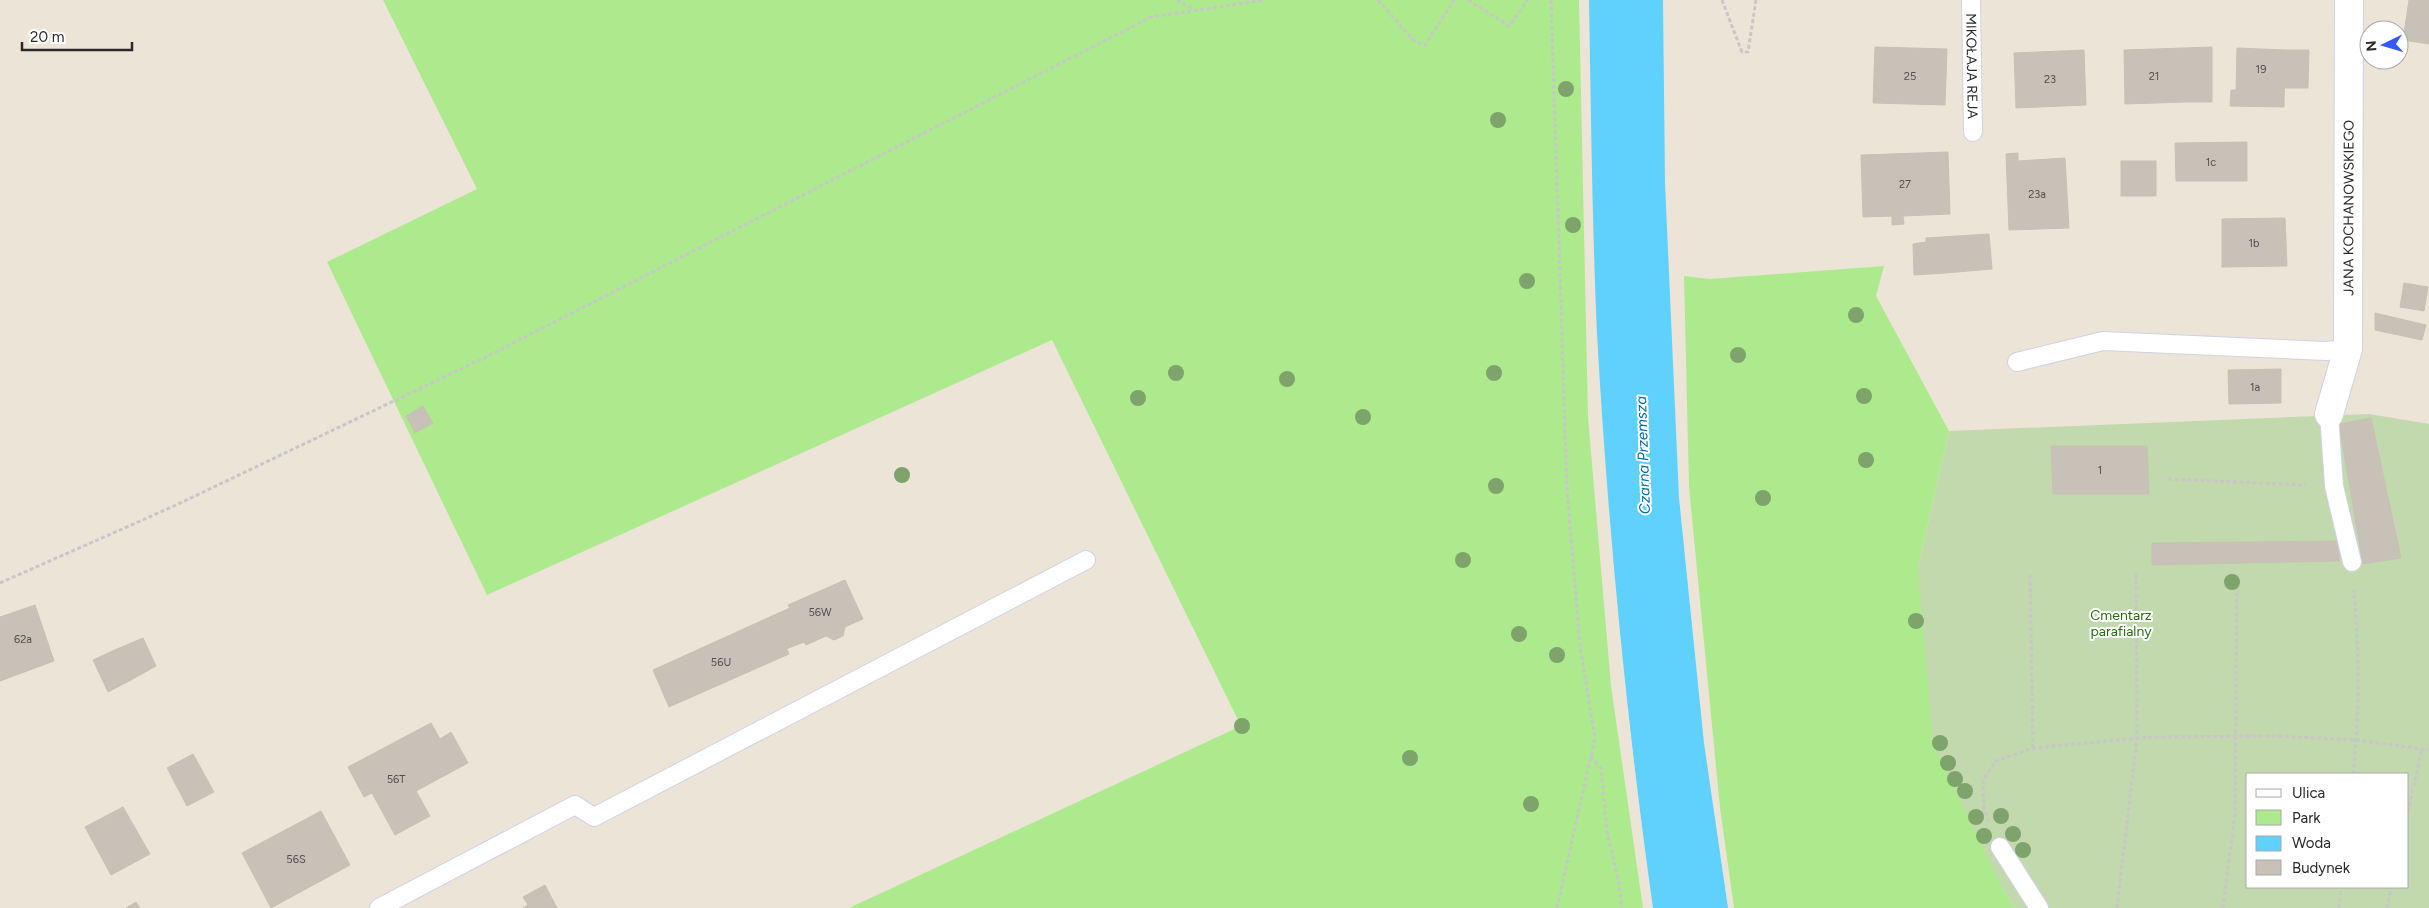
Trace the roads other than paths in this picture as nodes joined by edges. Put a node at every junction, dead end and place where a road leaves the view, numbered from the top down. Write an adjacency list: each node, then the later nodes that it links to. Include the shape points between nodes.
1 (1972, 0): 3 (lane, MIKOŁAJA REJA)
2 (2349, 0): 4 (street, JANA KOCHANOWSKIEGO)
3 (1973, 132)
4 (2348, 350): 5 (lane, via 2103,341); 6 (street, JANA KOCHANOWSKIEGO)
5 (2016, 362)
6 (2329, 414): 8 (lane, via 2334,486)
7 (1086, 560): 10 (lane, via 594,817 575,805)
8 (2352, 562)
9 (2000, 847): 11 (lane)
10 (379, 908)
11 (2039, 908)

